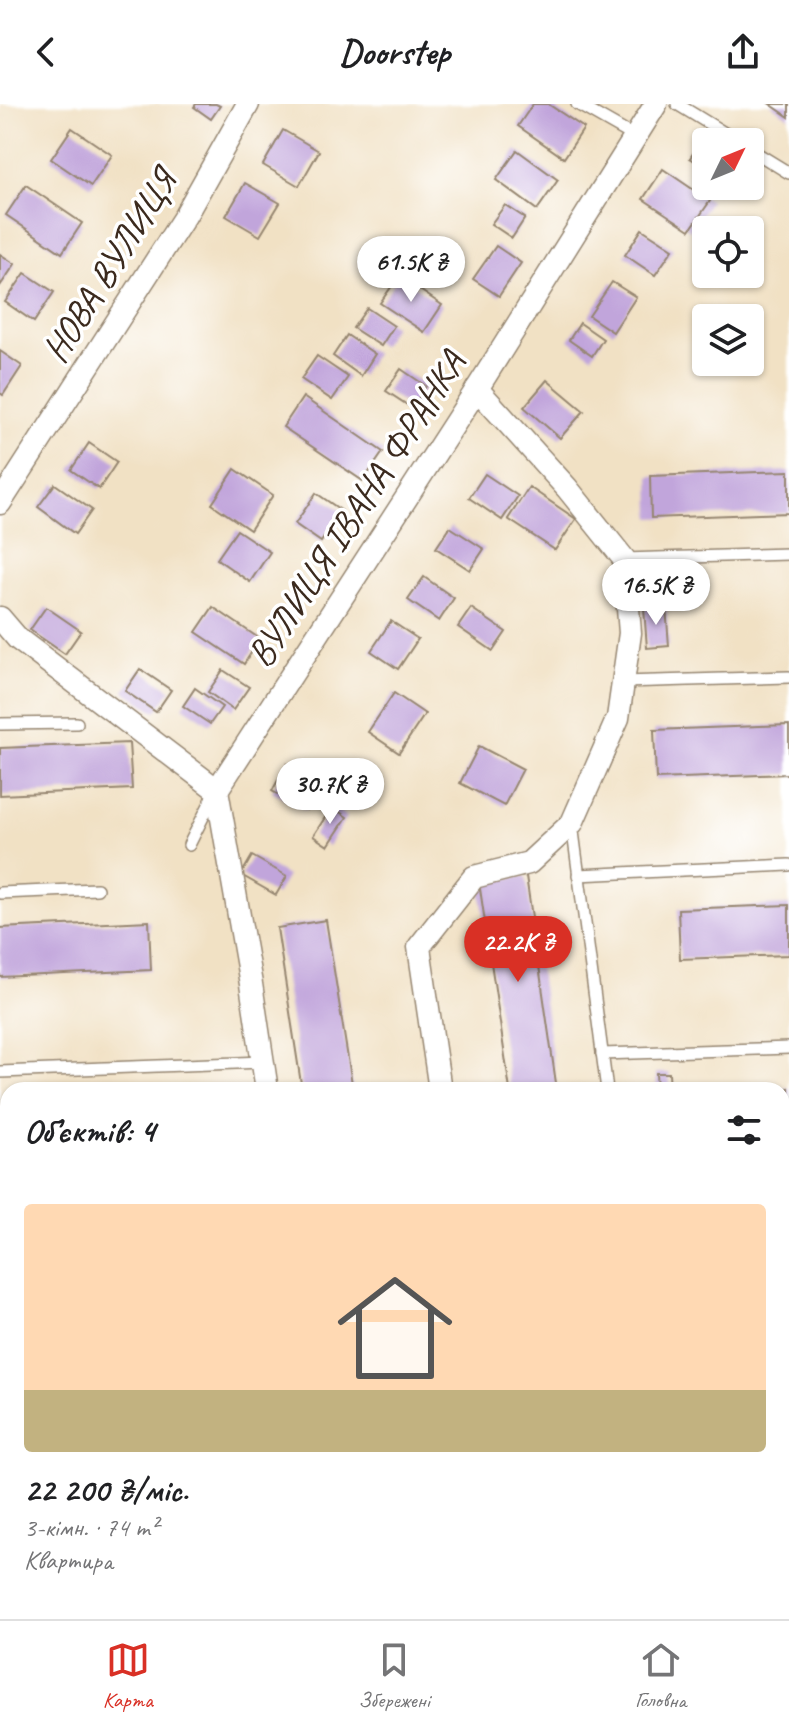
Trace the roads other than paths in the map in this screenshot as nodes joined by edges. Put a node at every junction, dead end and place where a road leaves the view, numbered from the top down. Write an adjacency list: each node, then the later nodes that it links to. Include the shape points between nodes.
1 (248, 104): 10 (street, НОВА ВУЛИЦЯ, via 185,216)
2 (577, 104): 6 (lane)
3 (656, 104): 6 (street, ВУЛИЦЯ ІВАНА ФРАНКА)
4 (677, 104): 5 (lane)
5 (716, 128)
6 (635, 137): 9 (street, ВУЛИЦЯ ІВАНА ФРАНКА)
7 (764, 158): 8 (lane)
8 (789, 173)
9 (477, 389): 12 (street); 18 (street, ВУЛИЦЯ ІВАНА ФРАНКА)
10 (0, 503)
11 (789, 554): 12 (lane)
12 (624, 559): 15 (street, via 630,633)
13 (0, 618): 18 (street, via 18,639)
14 (789, 677): 15 (lane)
15 (623, 682): 19 (street, via 618,718)
16 (77, 723): 17 (lane)
17 (0, 724)
18 (217, 790): 20 (lane); 27 (street)
19 (572, 823): 22 (lane); 30 (street, via 529,863 474,877 419,947)
20 (189, 845)
21 (789, 865): 22 (lane)
22 (578, 875): 26 (lane)
23 (97, 889): 24 (lane)
24 (0, 893)
25 (789, 1048): 26 (lane)
26 (602, 1054): 31 (lane)
27 (263, 1062): 28 (lane); 29 (street)
28 (0, 1072)
29 (266, 1082)
30 (439, 1082)
31 (606, 1082)

